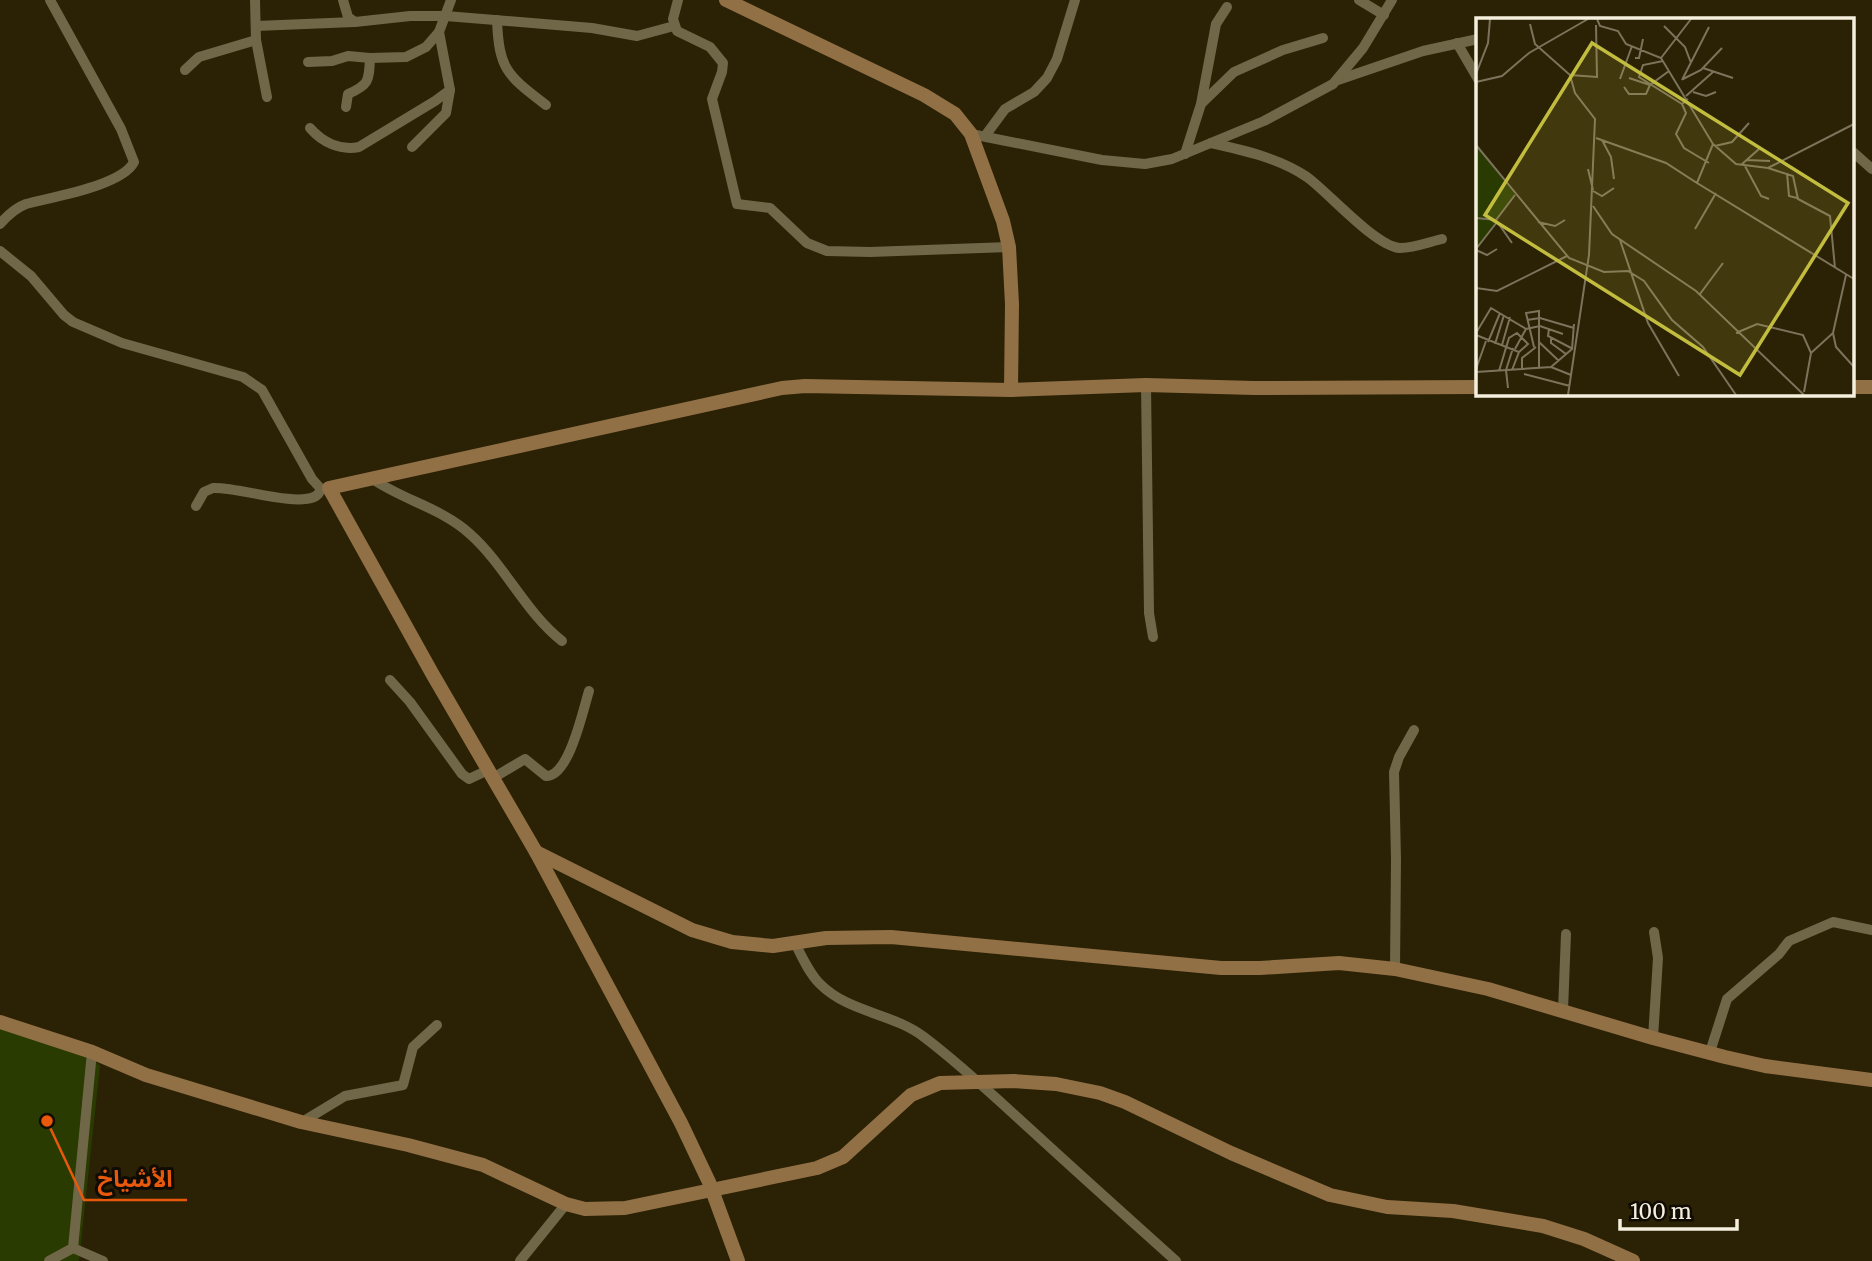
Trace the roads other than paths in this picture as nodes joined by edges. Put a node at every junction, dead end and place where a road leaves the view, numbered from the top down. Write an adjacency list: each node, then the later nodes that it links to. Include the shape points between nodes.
1 (50, 0): 39 (street, via 121,128 134,162 102,183 25,204)
2 (256, 0): 15 (street)
3 (343, 0): 14 (street, via 344,11)
4 (451, 0): 12 (street)
5 (678, 0): 16 (street)
6 (726, 0): 33 (street, via 924,95)
7 (1075, 0): 33 (street, via 1058,59 1047,78)
8 (1359, 0): 11 (street)
9 (1392, 0): 11 (street)
10 (1227, 7): 29 (street, via 1216,24)
11 (1384, 15): 26 (street)
12 (446, 16): 13 (street); 14 (street); 17 (street)
13 (497, 20): 16 (street, via 638,36); 30 (street, via 498,49 508,73)
14 (355, 22): 15 (street)
15 (256, 26): 20 (street)
16 (674, 26): 41 (street, via 710,47 723,63 712,99 737,204 770,208 807,243 827,251)
17 (439, 32): 22 (street, via 426,47 406,57); 27 (street)
18 (1323, 38): 29 (street, via 1234,72)
19 (1476, 38): 21 (street)
20 (256, 40): 24 (street, via 199,57); 28 (street)
21 (1457, 43): 25 (street); 26 (street)
22 (370, 58): 23 (street); 31 (street, via 369,79 348,94)
23 (308, 62)
24 (185, 70)
25 (1476, 76)
26 (1337, 80): 34 (street, via 1265,121)
27 (450, 90): 32 (street, via 359,147 329,144); 35 (street, via 446,113)
28 (267, 97)
29 (1201, 104): 37 (street)
30 (546, 105)
31 (346, 107)
32 (310, 128)
33 (978, 135): 37 (street, via 1134,164 1153,164); 41 (street)
34 (1210, 143): 37 (street); 40 (street, via 1254,153 1297,171 1392,246)
35 (412, 147)
36 (1854, 153): 38 (street)
37 (1185, 154)
38 (1872, 169)
39 (0, 224)
40 (1442, 239)
41 (1009, 247): 47 (street)
42 (0, 251): 49 (street, via 74,322 122,343 253,383 262,390 313,479)
43 (1146, 385): 44 (street); 47 (street); 51 (street)
44 (1476, 387)
45 (1854, 387): 46 (street)
46 (1872, 387)
47 (1011, 390): 48 (street, via 782,388)
48 (371, 478): 49 (street); 52 (street, via 473,536)
49 (325, 488): 50 (street, via 313,497 298,499 213,488 204,492); 56 (street)
50 (196, 506)
51 (1153, 637)
52 (562, 641)
53 (390, 680): 56 (street, via 461,774 469,779)
54 (589, 691): 56 (street, via 565,762 555,774 546,776 525,759)
55 (1414, 730): 62 (street, via 1394,772)
56 (490, 774): 57 (street)
57 (536, 852): 61 (street, via 692,930 753,946); 72 (street, via 681,1123)
58 (1872, 930): 68 (street, via 1833,922 1789,941 1727,999)
59 (1654, 932): 66 (street, via 1658,958)
60 (1566, 934): 63 (street)
61 (795, 943): 62 (street, via 891,937 1221,968 1339,962); 70 (street, via 821,985 869,1012 906,1024)
62 (1395, 969): 63 (street)
63 (1563, 1010): 66 (street)
64 (0, 1022): 67 (street)
65 (437, 1025): 71 (street, via 413,1047 404,1085 345,1096)
66 (1653, 1038): 68 (street)
67 (92, 1052): 71 (street, via 146,1075); 74 (street)
68 (1710, 1052): 69 (street, via 1765,1066)
69 (1872, 1080)
70 (978, 1082): 72 (street, via 940,1083 911,1095 843,1157 817,1168); 80 (street); 81 (street, via 1056,1084 1100,1093 1331,1195 1387,1207 1453,1211 1543,1226)
71 (301, 1122): 73 (street, via 483,1165)
72 (711, 1189): 73 (street, via 625,1208 585,1209); 79 (street)
73 (566, 1204): 78 (street)
74 (73, 1248): 75 (street); 76 (street)
75 (85, 1257): 77 (street)
76 (49, 1261)
77 (103, 1261)
78 (520, 1261)
79 (738, 1261)
80 (1177, 1261)
81 (1633, 1261)

